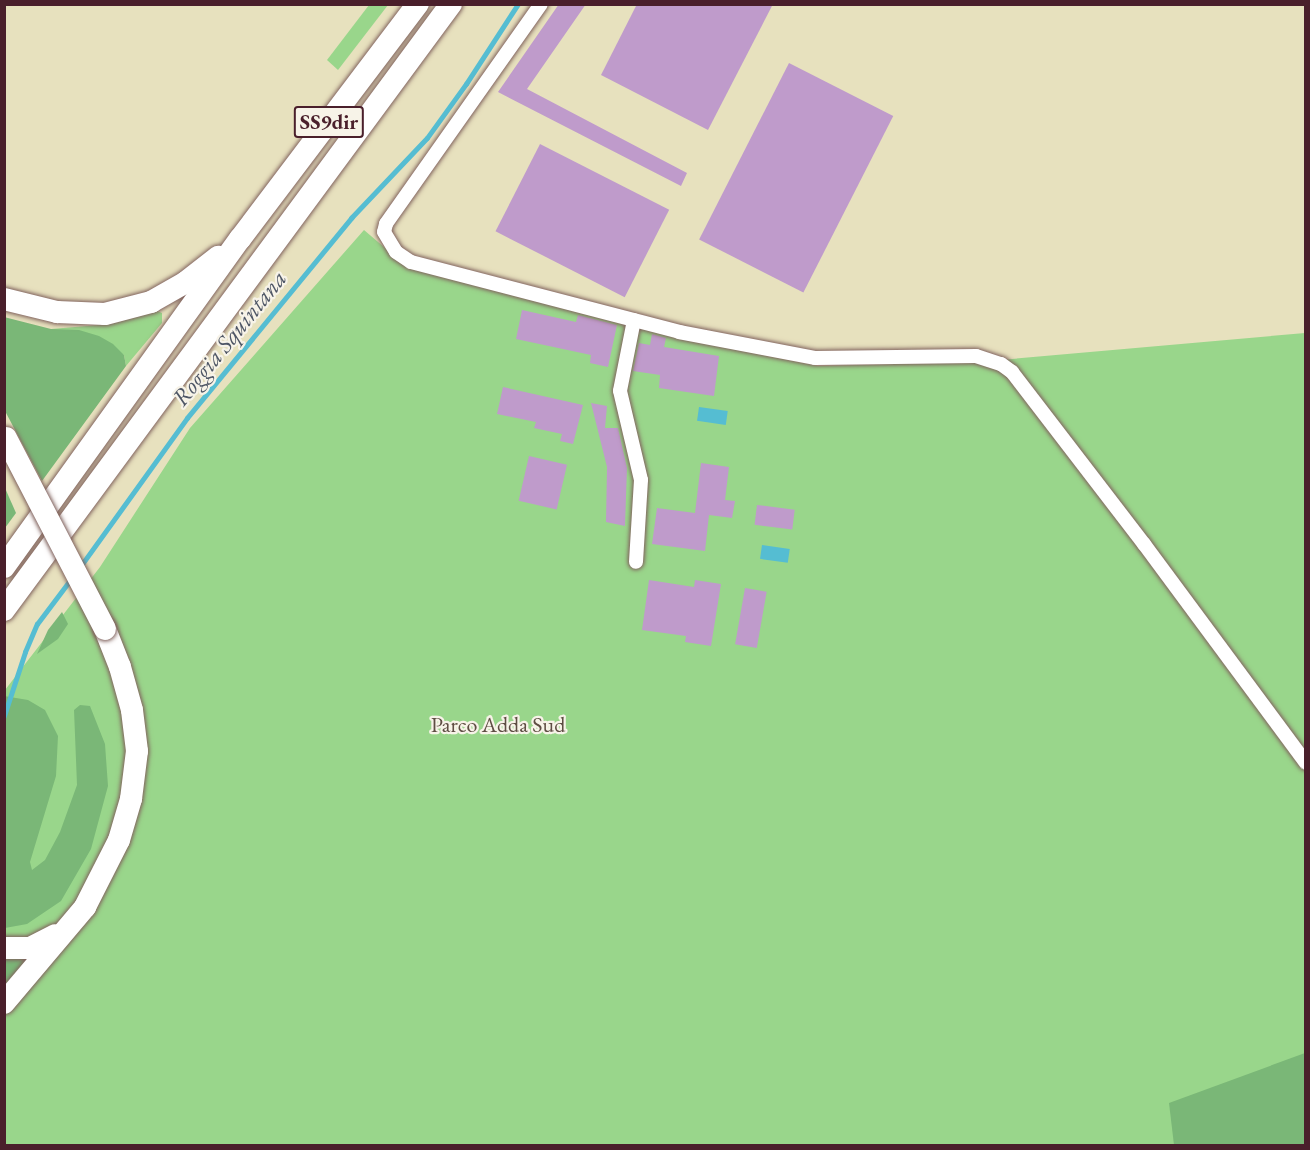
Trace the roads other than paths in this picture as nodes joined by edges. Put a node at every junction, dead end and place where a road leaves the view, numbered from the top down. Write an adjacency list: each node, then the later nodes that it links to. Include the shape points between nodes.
1 (418, 4): 4 (highway, SS9dir)
2 (451, 4): 10 (highway, SS9dir)
3 (541, 4): 6 (street, via 384,232 396,252 411,262)
4 (240, 239): 5 (highway, via 186,282 151,302 105,314 57,312); 9 (highway, SS9dir)
5 (4, 299)
6 (634, 320): 8 (street, via 620,391 640,480); 11 (street, via 815,358 976,356 1001,364 1012,372 1144,544)
7 (5, 436): 12 (highway, bridge, via 105,629 132,710 137,751 131,798 119,840 85,907)
8 (636, 562)
9 (4, 567)
10 (4, 610)
11 (1305, 763)
12 (64, 930): 13 (highway, via 30,948); 14 (highway)
13 (4, 948)
14 (4, 1003)

